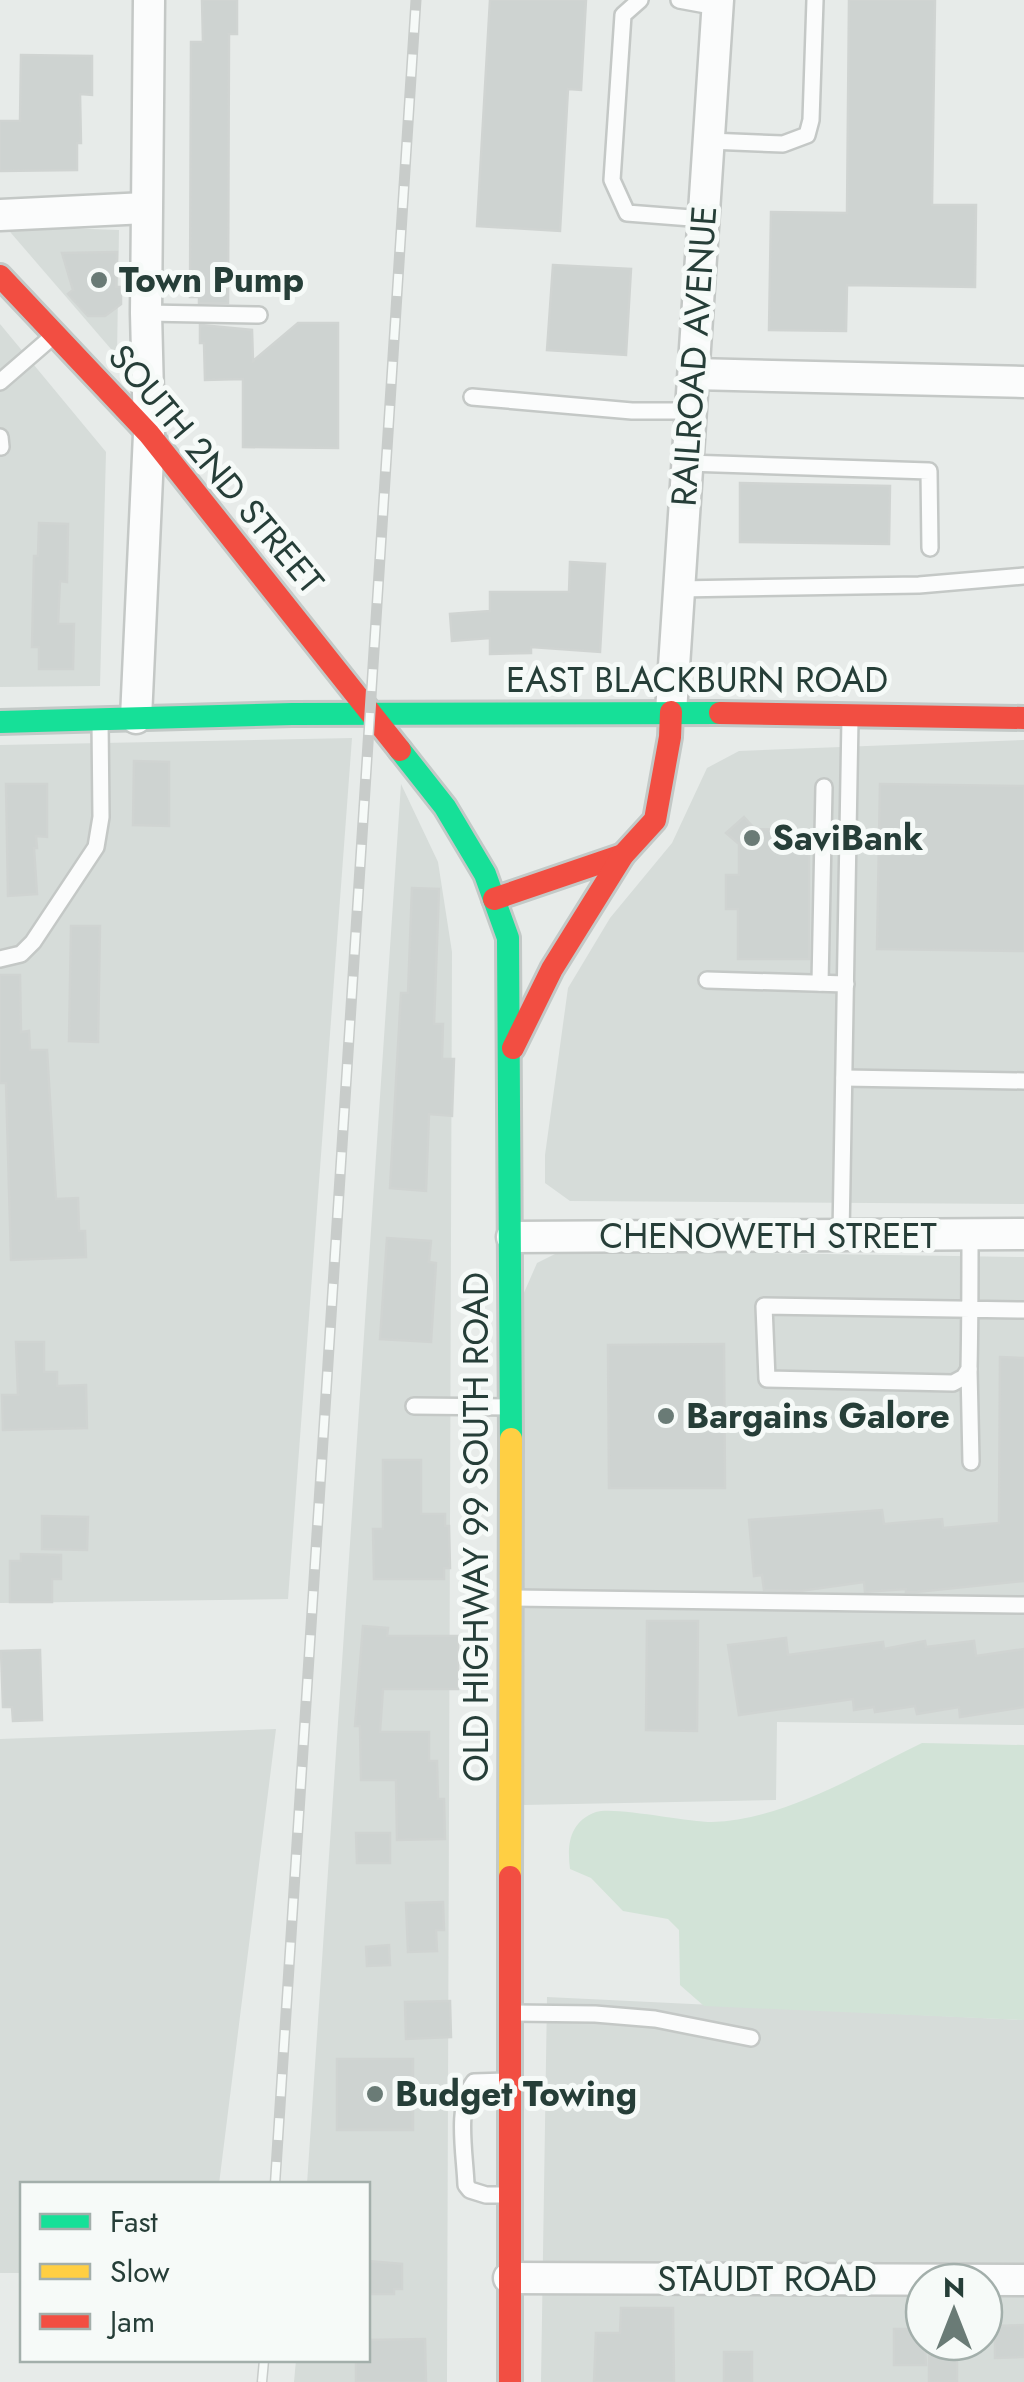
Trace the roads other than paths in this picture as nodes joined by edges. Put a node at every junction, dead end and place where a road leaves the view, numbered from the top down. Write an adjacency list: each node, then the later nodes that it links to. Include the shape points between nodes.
1 (148, 0): 7 (street)
2 (640, 0): 9 (lane, via 623,15 612,180 627,213)
3 (679, 0): 5 (lane)
4 (815, 0): 6 (lane, via 807,136 784,144)
5 (718, 3): 6 (street, RAILROAD AVENUE)
6 (709, 141): 9 (street, RAILROAD AVENUE)
7 (146, 208): 8 (street); 11 (street)
8 (0, 214)
9 (704, 219): 14 (street, RAILROAD AVENUE)
10 (0, 276): 13 (street, SOUTH 2ND STREET)
11 (146, 313): 12 (lane); 19 (street)
12 (259, 315)
13 (55, 335): 15 (lane); 19 (street, SOUTH 2ND STREET)
14 (694, 374): 16 (street); 18 (street, RAILROAD AVENUE)
15 (0, 382)
16 (1024, 382)
17 (472, 397): 18 (lane)
18 (691, 411): 22 (street, RAILROAD AVENUE)
19 (149, 434): 27 (street, SOUTH 2ND STREET); 29 (street)
20 (0, 437): 21 (lane)
21 (0, 447)
22 (687, 463): 23 (lane, via 929,470); 25 (street, RAILROAD AVENUE)
23 (930, 548)
24 (1024, 576): 25 (lane, via 919,585)
25 (678, 589): 26 (street, RAILROAD AVENUE)
26 (671, 712): 27 (street, EAST BLACKBURN ROAD); 28 (street, EAST BLACKBURN ROAD); 34 (street, via 655,820)
27 (370, 714): 29 (street, EAST BLACKBURN ROAD); 35 (street, OLD HIGHWAY 99 SOUTH ROAD, via 445,807)
28 (850, 714): 30 (street, EAST BLACKBURN ROAD); 39 (lane)
29 (136, 718): 31 (street, EAST BLACKBURN ROAD)
30 (1024, 718)
31 (100, 720): 32 (street, EAST BLACKBURN ROAD); 36 (lane, via 96,847 33,942 21,954)
32 (0, 722)
33 (824, 787): 38 (lane)
34 (623, 855): 35 (street); 40 (street, via 552,969)
35 (494, 899): 40 (street, OLD HIGHWAY 99 SOUTH ROAD, via 508,938)
36 (0, 959)
37 (707, 980): 38 (lane)
38 (820, 983): 39 (lane)
39 (846, 984): 41 (lane)
40 (511, 1052): 46 (street, OLD HIGHWAY 99 SOUTH ROAD)
41 (844, 1078): 42 (lane); 45 (lane)
42 (1024, 1081)
43 (970, 1234): 44 (street, CHENOWETH STREET); 45 (street, CHENOWETH STREET); 47 (lane)
44 (1024, 1234)
45 (840, 1235): 46 (street, CHENOWETH STREET)
46 (512, 1237): 51 (street, OLD HIGHWAY 99 SOUTH ROAD)
47 (970, 1310): 48 (lane); 49 (lane); 49 (lane, via 764,1306 767,1379 954,1383)
48 (1024, 1310)
49 (969, 1369): 52 (lane)
50 (414, 1406): 51 (lane)
51 (511, 1408): 53 (street, OLD HIGHWAY 99 SOUTH ROAD)
52 (970, 1462)
53 (510, 1598): 54 (lane); 55 (street, OLD HIGHWAY 99 SOUTH ROAD)
54 (1024, 1605)
55 (510, 2013): 56 (lane, via 656,2019); 57 (street, OLD HIGHWAY 99 SOUTH ROAD)
56 (751, 2038)
57 (510, 2081): 58 (street, OLD HIGHWAY 99 SOUTH ROAD); 58 (lane, via 474,2082 464,2127 466,2185 486,2195)
58 (510, 2195): 59 (street, OLD HIGHWAY 99 SOUTH ROAD)
59 (509, 2278): 60 (street, STAUDT ROAD); 61 (street, OLD HIGHWAY 99 SOUTH ROAD)
60 (1024, 2280)
61 (510, 2382)

